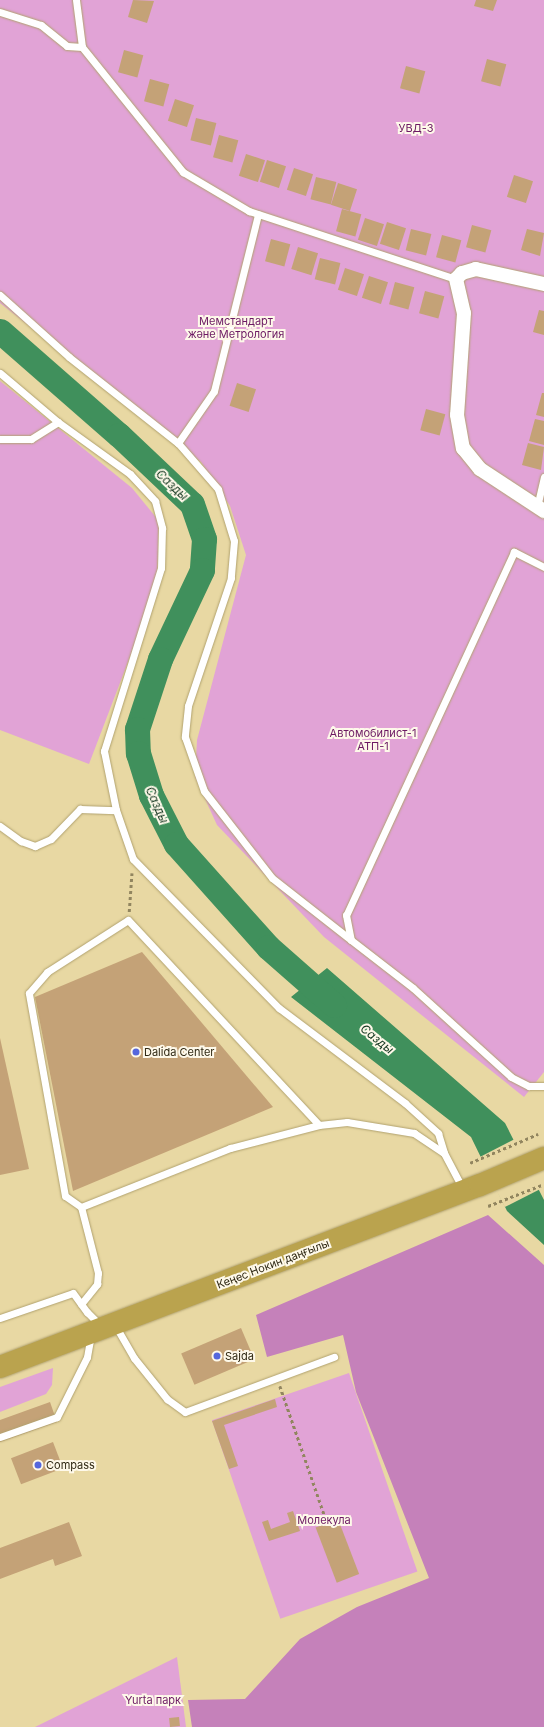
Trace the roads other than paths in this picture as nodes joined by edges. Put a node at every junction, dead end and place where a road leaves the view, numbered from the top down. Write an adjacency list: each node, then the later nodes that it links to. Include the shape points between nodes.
1 (76, 0): 3 (lane)
2 (0, 12): 3 (lane, via 42,25 67,46)
3 (82, 47): 4 (lane, via 183,172)
4 (258, 214): 5 (lane); 11 (lane, via 214,391)
5 (456, 279): 6 (street, via 462,273 476,269); 13 (street, via 464,313 458,390 459,437 463,448 480,469)
6 (544, 284)
7 (0, 295): 11 (lane, via 69,357)
8 (0, 373): 9 (lane)
9 (58, 422): 10 (lane, via 31,439); 15 (lane, via 130,474 155,501 162,528 161,568 104,751)
10 (0, 439)
11 (178, 443): 17 (lane, via 218,489 234,541 230,578 188,706 185,737 204,791 272,878)
12 (544, 477): 13 (lane)
13 (540, 509)
14 (544, 567): 17 (lane, via 514,552 346,915)
15 (116, 810): 16 (lane, via 80,809 51,839 35,846 21,841); 20 (lane, via 133,860 279,1008 405,1102 438,1133)
16 (0, 826)
17 (351, 940): 18 (lane, via 413,988 511,1077 529,1086)
18 (544, 1086)
19 (319, 1125): 20 (lane, via 347,1122 414,1133); 23 (lane, via 230,1148); 23 (lane, via 128,920 47,972 29,993 66,1196)
20 (444, 1154): 22 (lane)
21 (544, 1158): 22 (highway, Кеңес Нокин даңғылы)
22 (472, 1188): 26 (highway, Кеңес Нокин даңғылы)
23 (81, 1207): 24 (lane, via 98,1273 97,1284)
24 (81, 1304): 25 (lane, via 73,1293); 26 (lane)
25 (0, 1318)
26 (103, 1328): 27 (lane, via 134,1358 168,1399 185,1412); 28 (highway, Кеңес Нокин даңғылы); 29 (lane, via 57,1417)
27 (334, 1357)
28 (0, 1367)
29 (0, 1437)

